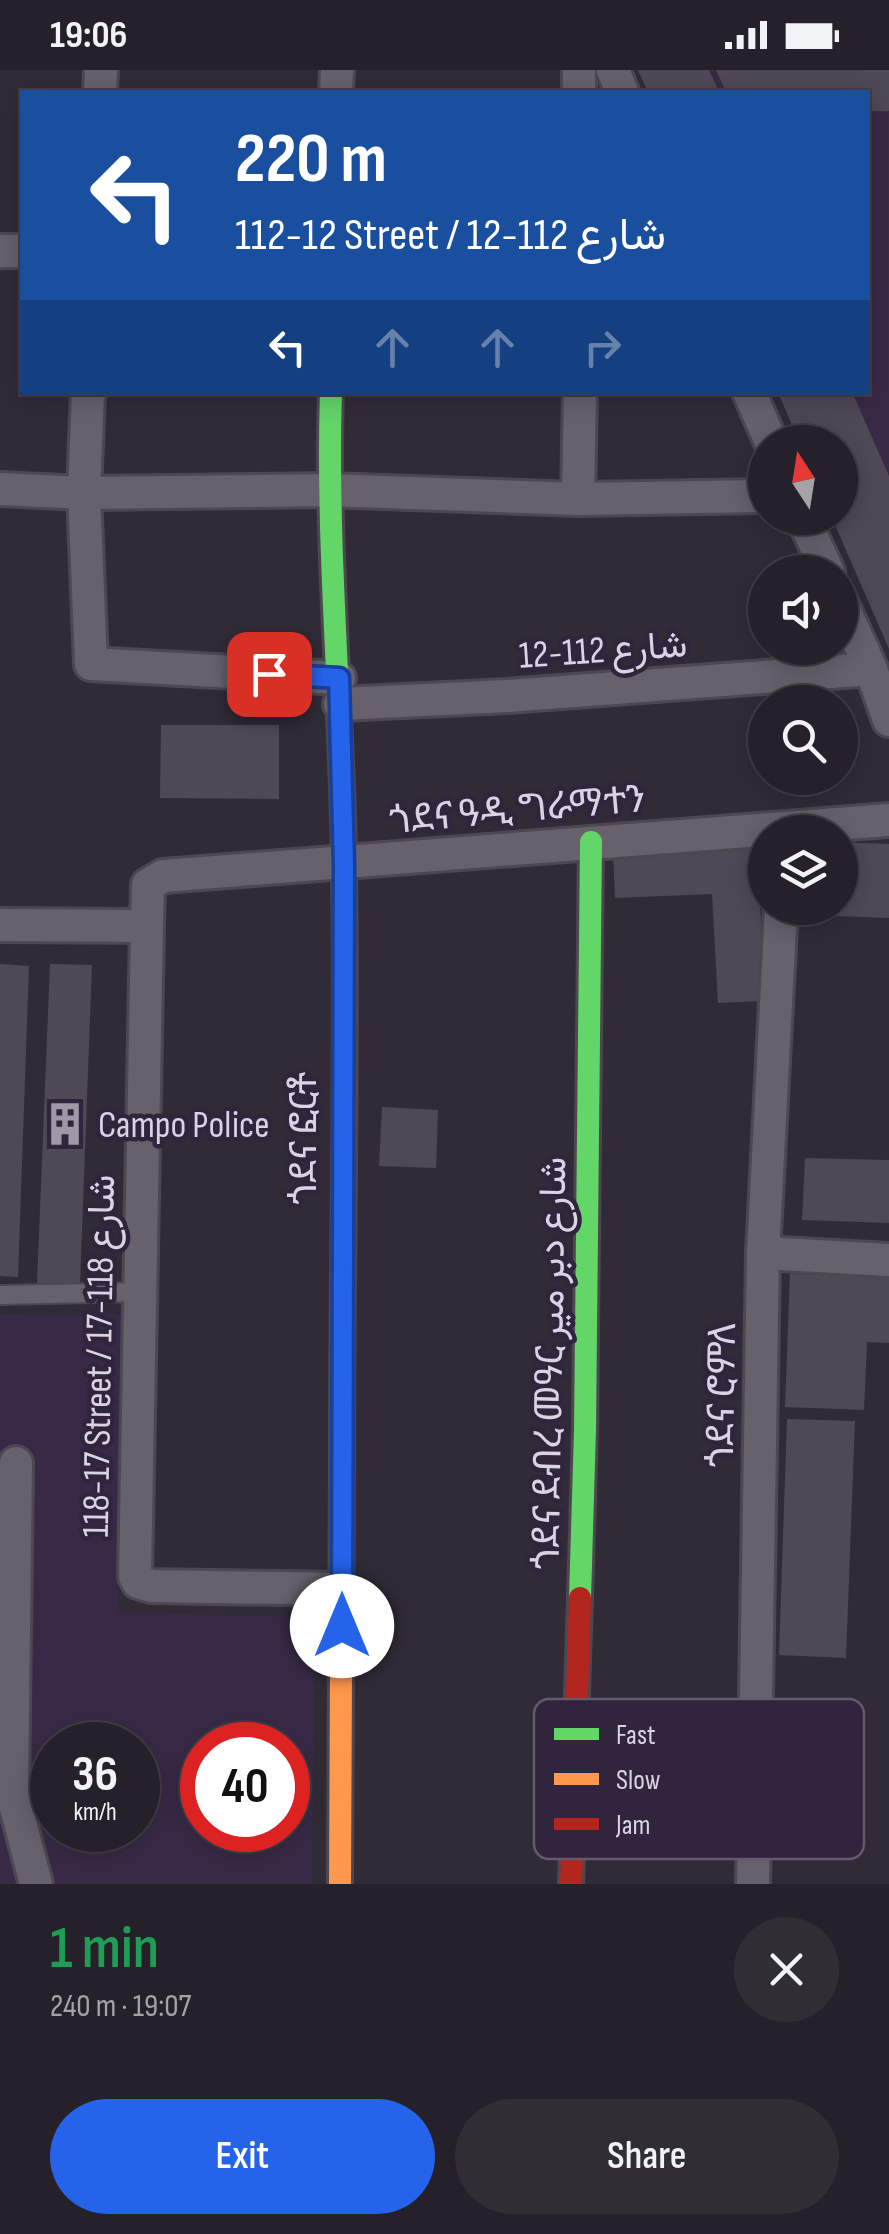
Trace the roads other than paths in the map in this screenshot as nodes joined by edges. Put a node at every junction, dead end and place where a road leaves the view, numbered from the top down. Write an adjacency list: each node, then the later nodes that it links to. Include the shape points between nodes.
1 (88, 395): 8 (street)
2 (331, 395): 7 (street, ጎደና ፎርቶ)
3 (580, 395): 10 (street)
4 (751, 395): 5 (street)
5 (764, 425)
6 (0, 489): 8 (street)
7 (328, 490): 8 (street); 10 (street); 13 (street, ጎደና ፎርቶ)
8 (84, 493): 13 (street, شارع 112-12, via 91,664)
9 (748, 496): 10 (street)
10 (578, 499)
11 (858, 640): 12 (street)
12 (871, 669): 13 (street, شارع 112-12, via 507,696); 14 (street)
13 (340, 691): 19 (street, ጎደና ፎርቶ)
14 (889, 720)
15 (889, 820): 16 (street, ጎደና ዓዲ ግራማተን)
16 (858, 823)
17 (748, 833): 18 (street, ጎደና ዓዲ ግራማተን)
18 (591, 842): 19 (street, ጎደና ዓዲ ግራማተን); 30 (street, ጎደና ደብረ መዓር شارع دبر مير)
19 (344, 864): 20 (street, ጎደና ዓዲ ግራማተን); 29 (street, ጎደና ፎርቶ)
20 (152, 880): 23 (street, 118-17 Street / شارع 118-17)
21 (0, 925): 23 (street)
22 (781, 925): 24 (street, ጎደና ሮምለ)
23 (147, 926): 26 (street, 118-17 Street / شارع 118-17)
24 (763, 1254): 25 (street); 31 (street, ጎደና ሮምለ)
25 (889, 1260)
26 (141, 1292): 27 (lane); 29 (street, 118-17 Street / شارع 118-17, via 133,1569 138,1582)
27 (0, 1294)
28 (16, 1462): 34 (street, via 12,1792)
29 (342, 1590): 35 (street, ጎደና ፎርቶ)
30 (578, 1699)
31 (756, 1699)
32 (573, 1859): 36 (street, ጎደና ደብረ መዓር شارع دبر مير)
33 (753, 1859): 37 (street, ጎደና ሮምለ)
34 (36, 1884)
35 (340, 1884)
36 (572, 1884)
37 (753, 1884)

